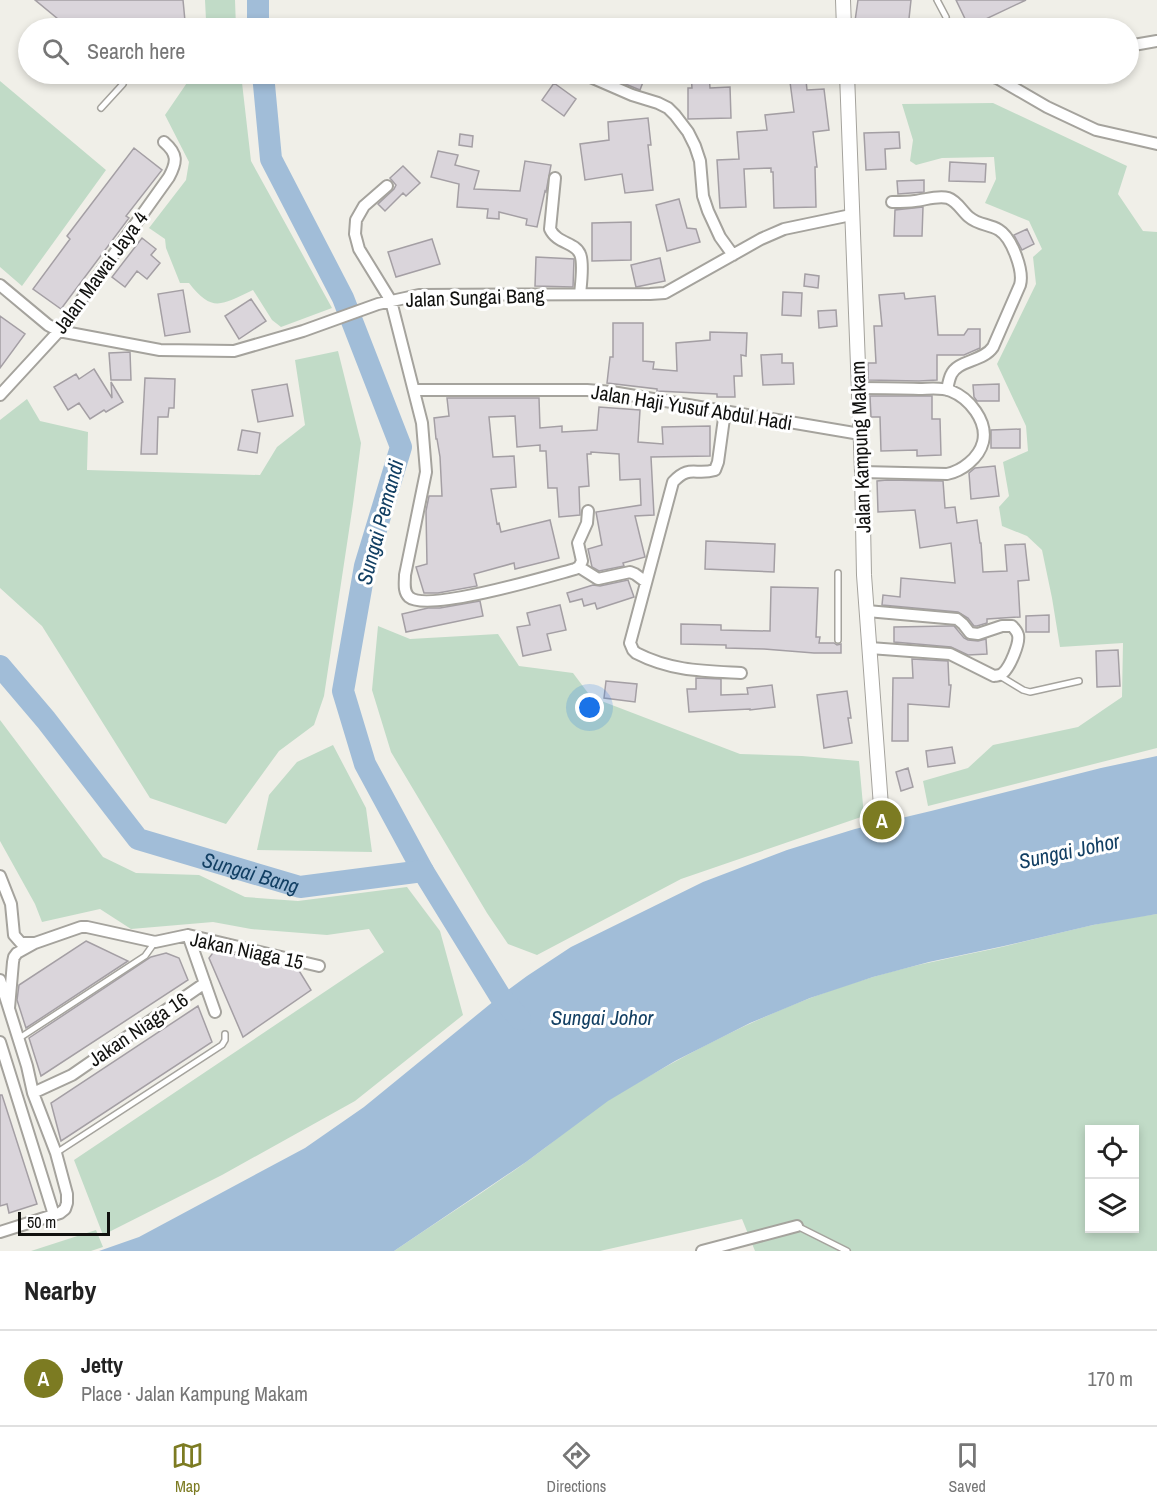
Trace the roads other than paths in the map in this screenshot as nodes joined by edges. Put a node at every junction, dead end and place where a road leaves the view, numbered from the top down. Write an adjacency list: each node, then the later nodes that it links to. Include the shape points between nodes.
1 (843, 0): 4 (street)
2 (937, 0): 3 (lane)
3 (946, 17)
4 (844, 18)
5 (1157, 41): 6 (street)
6 (1139, 44)
7 (123, 84): 11 (lane)
8 (607, 84): 18 (street, via 668,108 688,132 700,161 708,211)
9 (847, 84): 17 (street, Jalan Kampung Makam)
10 (1007, 84): 13 (street, via 1096,130)
11 (100, 108)
12 (164, 142): 22 (street, Jalan Mawai Jaya 4, via 175,160 169,177)
13 (1157, 144)
14 (555, 178): 20 (street, via 550,229 580,253)
15 (387, 186): 21 (street, via 364,207 354,234)
16 (892, 202): 25 (street, via 950,199 969,218 1000,231 1014,252 1022,275 990,352 953,370)
17 (851, 214): 18 (street, Jalan Sungai Bang, via 784,229); 23 (street, Jalan Kampung Makam)
18 (733, 255): 20 (street, Jalan Sungai Bang, via 665,292)
19 (0, 285): 22 (street, Jalan Sungai Bang)
20 (580, 294): 21 (street, Jalan Sungai Bang, via 419,295)
21 (391, 301): 22 (street, Jalan Sungai Bang, via 234,351 160,350); 24 (street)
22 (59, 331): 26 (street, Jalan Mawai Jaya 4)
23 (858, 388): 25 (street); 28 (street, Jalan Kampung Makam)
24 (414, 390): 27 (street, Jalan Haji Yusuf Abdul Hadi, via 587,390); 31 (street, via 422,423 426,472 405,575 405,591 411,598 420,602 462,598)
25 (947, 390): 29 (street, via 968,403 979,418 983,441 973,459 962,469 947,474)
26 (0, 394)
27 (724, 411): 28 (street, Jalan Haji Yusuf Abdul Hadi); 33 (street, via 715,470 689,471 673,482)
28 (860, 434): 29 (street, Jalan Kampung Makam)
29 (862, 472): 34 (street, Jalan Kampung Makam)
30 (588, 511): 31 (street, via 579,543)
31 (579, 567): 33 (street, via 598,579 630,572)
32 (838, 573): 35 (lane)
33 (646, 582): 37 (street, via 630,638 633,650 649,660 691,671)
34 (867, 611): 36 (street, Jalan Kampung Makam); 38 (street, via 957,619 970,633 978,634 1012,626 1019,641)
35 (838, 640)
36 (870, 648): 38 (street, via 950,654 989,674); 40 (street, Jalan Kampung Makam)
37 (741, 673)
38 (999, 675): 39 (lane, via 1030,692)
39 (1079, 681)
40 (882, 820)
41 (0, 876): 44 (street, via 11,904 14,936 21,943)
42 (188, 935): 43 (street, Jakan Niaga 15); 45 (street, Jakan Niaga 15); 47 (street)
43 (155, 942): 44 (street, Jakan Niaga 15, via 81,927); 51 (lane, via 145,956)
44 (35, 943): 48 (street, via 14,957)
45 (319, 966)
46 (0, 980): 48 (street)
47 (205, 983): 49 (street); 53 (street, Jakan Niaga 16, via 72,1075)
48 (9, 1008): 51 (street)
49 (216, 1012)
50 (225, 1034): 54 (lane, via 222,1045)
51 (18, 1038): 53 (street)
52 (1, 1047): 55 (street)
53 (33, 1093): 54 (street)
54 (56, 1153): 55 (street, via 67,1203 65,1209)
55 (54, 1215): 57 (street)
56 (797, 1226): 58 (street); 60 (lane)
57 (0, 1232)
58 (741, 1246): 59 (street)
59 (702, 1251)
60 (847, 1251)

